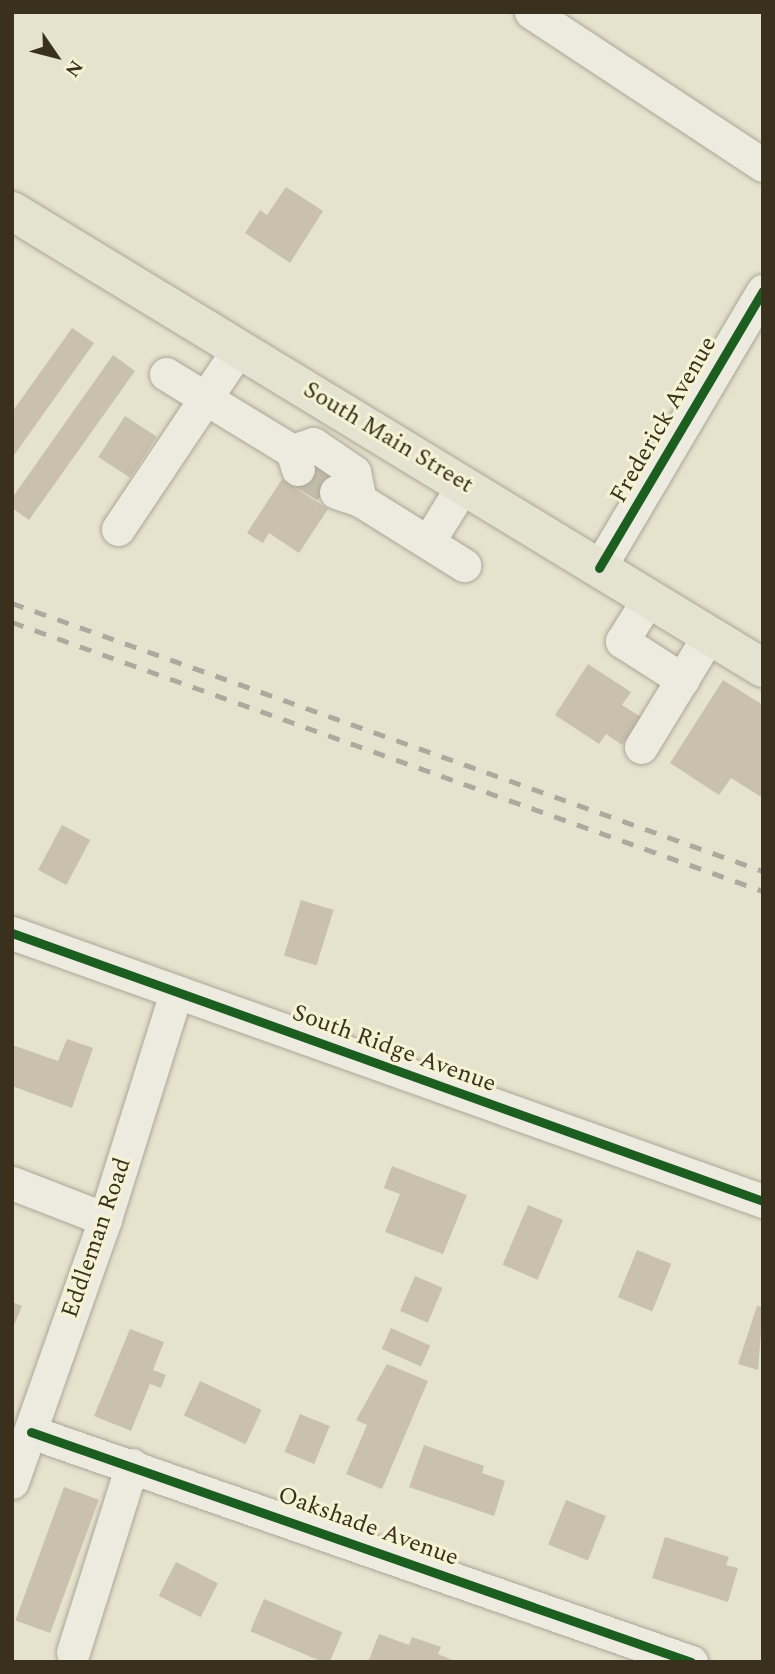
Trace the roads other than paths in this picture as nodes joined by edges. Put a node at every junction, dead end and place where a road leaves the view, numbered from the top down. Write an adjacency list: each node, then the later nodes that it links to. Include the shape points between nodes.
1 (531, 12): 2 (street)
2 (763, 165)
3 (12, 211): 5 (main road, South Main Street)
4 (763, 291): 14 (street, Frederick Avenue)
5 (239, 348): 7 (street); 8 (main road, South Main Street)
6 (166, 374): 7 (street)
7 (206, 399): 9 (street, via 295,460 313,444); 11 (street)
8 (358, 420): 9 (street); 10 (main road, South Main Street)
9 (332, 457): 12 (street, via 354,472 348,496)
10 (464, 484): 12 (street); 14 (main road, South Main Street)
11 (118, 529)
12 (428, 542): 13 (street)
13 (464, 565)
14 (599, 568): 15 (main road, South Main Street)
15 (649, 598): 16 (main road, South Main Street); 18 (street, via 622,641)
16 (709, 635): 17 (main road, South Main Street); 18 (street)
17 (763, 668)
18 (683, 680): 19 (street)
19 (641, 747)
20 (12, 933): 21 (street, South Ridge Avenue)
21 (176, 992): 23 (street, South Ridge Avenue); 24 (street, Eddleman Road)
22 (12, 1183): 24 (street)
23 (763, 1201)
24 (105, 1219): 25 (street, Eddleman Road)
25 (31, 1432): 26 (street, Oakshade Avenue); 27 (street, Eddleman Road)
26 (132, 1465): 28 (street); 29 (street, Oakshade Avenue)
27 (12, 1482)
28 (73, 1652)
29 (691, 1662)

